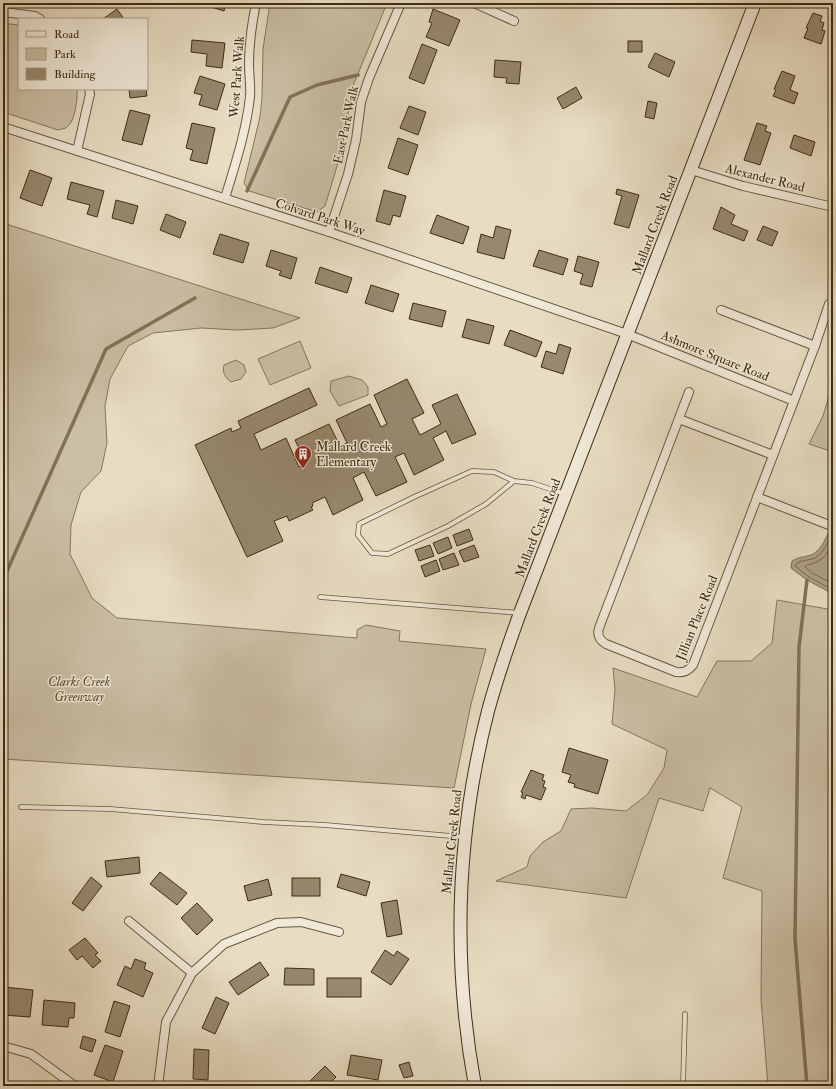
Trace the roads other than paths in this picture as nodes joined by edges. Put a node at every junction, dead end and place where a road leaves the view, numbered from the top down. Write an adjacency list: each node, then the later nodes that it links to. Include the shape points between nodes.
1 (256, 3): 12 (street, West Park Walk, via 246,122)
2 (401, 3): 14 (street, East Park Walk, via 361,102 348,174)
3 (474, 3): 7 (street)
4 (755, 3): 11 (main road, Mallard Creek Road)
5 (3, 12): 6 (street)
6 (38, 18)
7 (514, 21)
8 (89, 90): 10 (street)
9 (3, 127): 10 (street, Colvard Park Way)
10 (77, 151): 12 (street, Colvard Park Way)
11 (691, 170): 13 (street, Alexander Road, via 750,188); 17 (main road, Mallard Creek Road)
12 (225, 198): 14 (street, Colvard Park Way)
13 (833, 207)
14 (329, 232): 17 (street, Colvard Park Way)
15 (829, 304): 18 (street, Jillian Place Road)
16 (721, 310): 18 (street)
17 (627, 334): 20 (street, Ashmore Square Road); 24 (main road, Mallard Creek Road)
18 (815, 346): 20 (street, Jillian Place Road)
19 (689, 392): 21 (street, Jillian Place Road)
20 (794, 401): 22 (street, Jillian Place Road)
21 (679, 419): 22 (street); 25 (street, Jillian Place Road, via 599,628 599,639 602,642 676,672 688,671)
22 (773, 455): 25 (street, Jillian Place Road)
23 (514, 481): 23 (lane, via 494,472 472,471 359,524 358,535 372,553 388,554 448,526 486,504); 24 (lane, via 532,483)
24 (566, 494): 28 (main road, Mallard Creek Road)
25 (757, 497): 26 (street)
26 (829, 525)
27 (320, 597): 28 (lane)
28 (520, 613): 30 (main road, Mallard Creek Road, via 486,719)
29 (21, 807): 30 (lane, via 110,809)
30 (465, 837): 38 (main road, Mallard Creek Road, via 461,892 461,974 465,1025)
31 (129, 921): 33 (street)
32 (339, 932): 33 (street, via 301,922 277,923 224,944)
33 (192, 973): 37 (street, via 166,1022)
34 (685, 1014): 39 (lane)
35 (3, 1046): 36 (street, via 31,1054)
36 (76, 1086)
37 (158, 1086)
38 (475, 1086)
39 (684, 1086)

